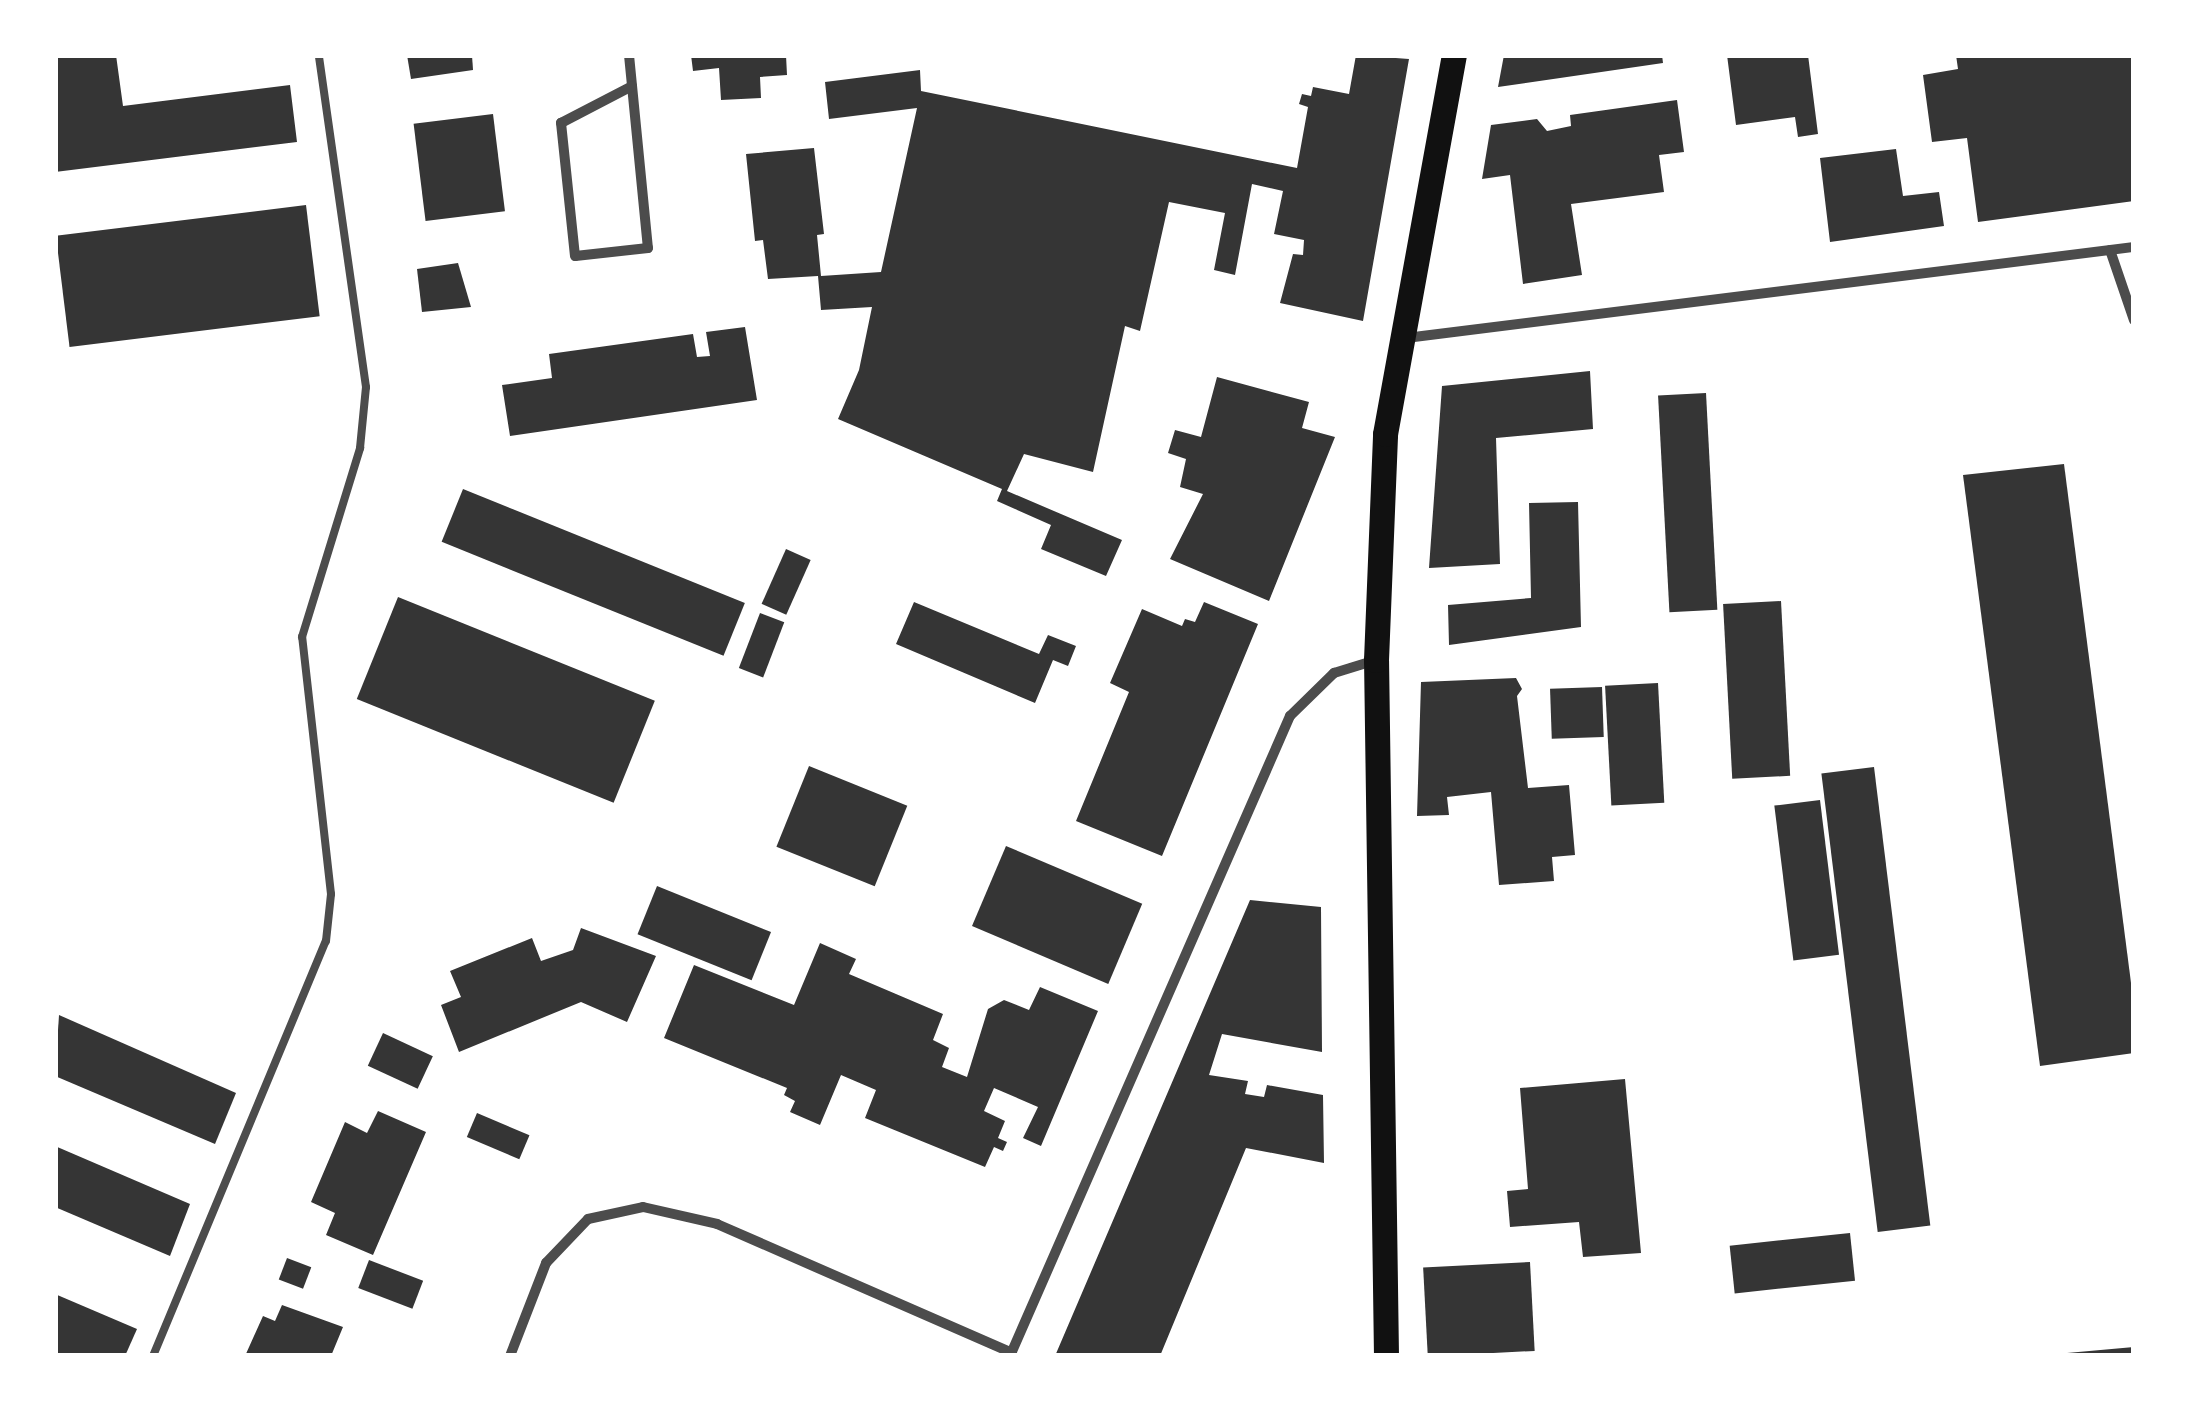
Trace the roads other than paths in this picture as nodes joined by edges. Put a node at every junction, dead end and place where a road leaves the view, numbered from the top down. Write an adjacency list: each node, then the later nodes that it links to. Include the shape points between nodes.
1 (319, 55): 11 (lane, via 366,387 360,448 302,637 331,894 326,940)
2 (628, 55): 4 (street)
3 (1454, 55): 8 (main road)
4 (632, 86): 4 (street, via 648,248 574,256 562,123)
5 (2134, 247): 6 (street)
6 (2110, 250): 7 (street); 8 (street)
7 (2134, 320)
8 (1401, 339): 9 (main road, via 1385,434)
9 (1376, 660): 10 (street, via 1334,674 1290,716 1244,807); 13 (main road)
10 (1011, 1355): 12 (street, via 717,1224 643,1207 588,1219 546,1263)
11 (153, 1356)
12 (510, 1356)
13 (1386, 1356)

